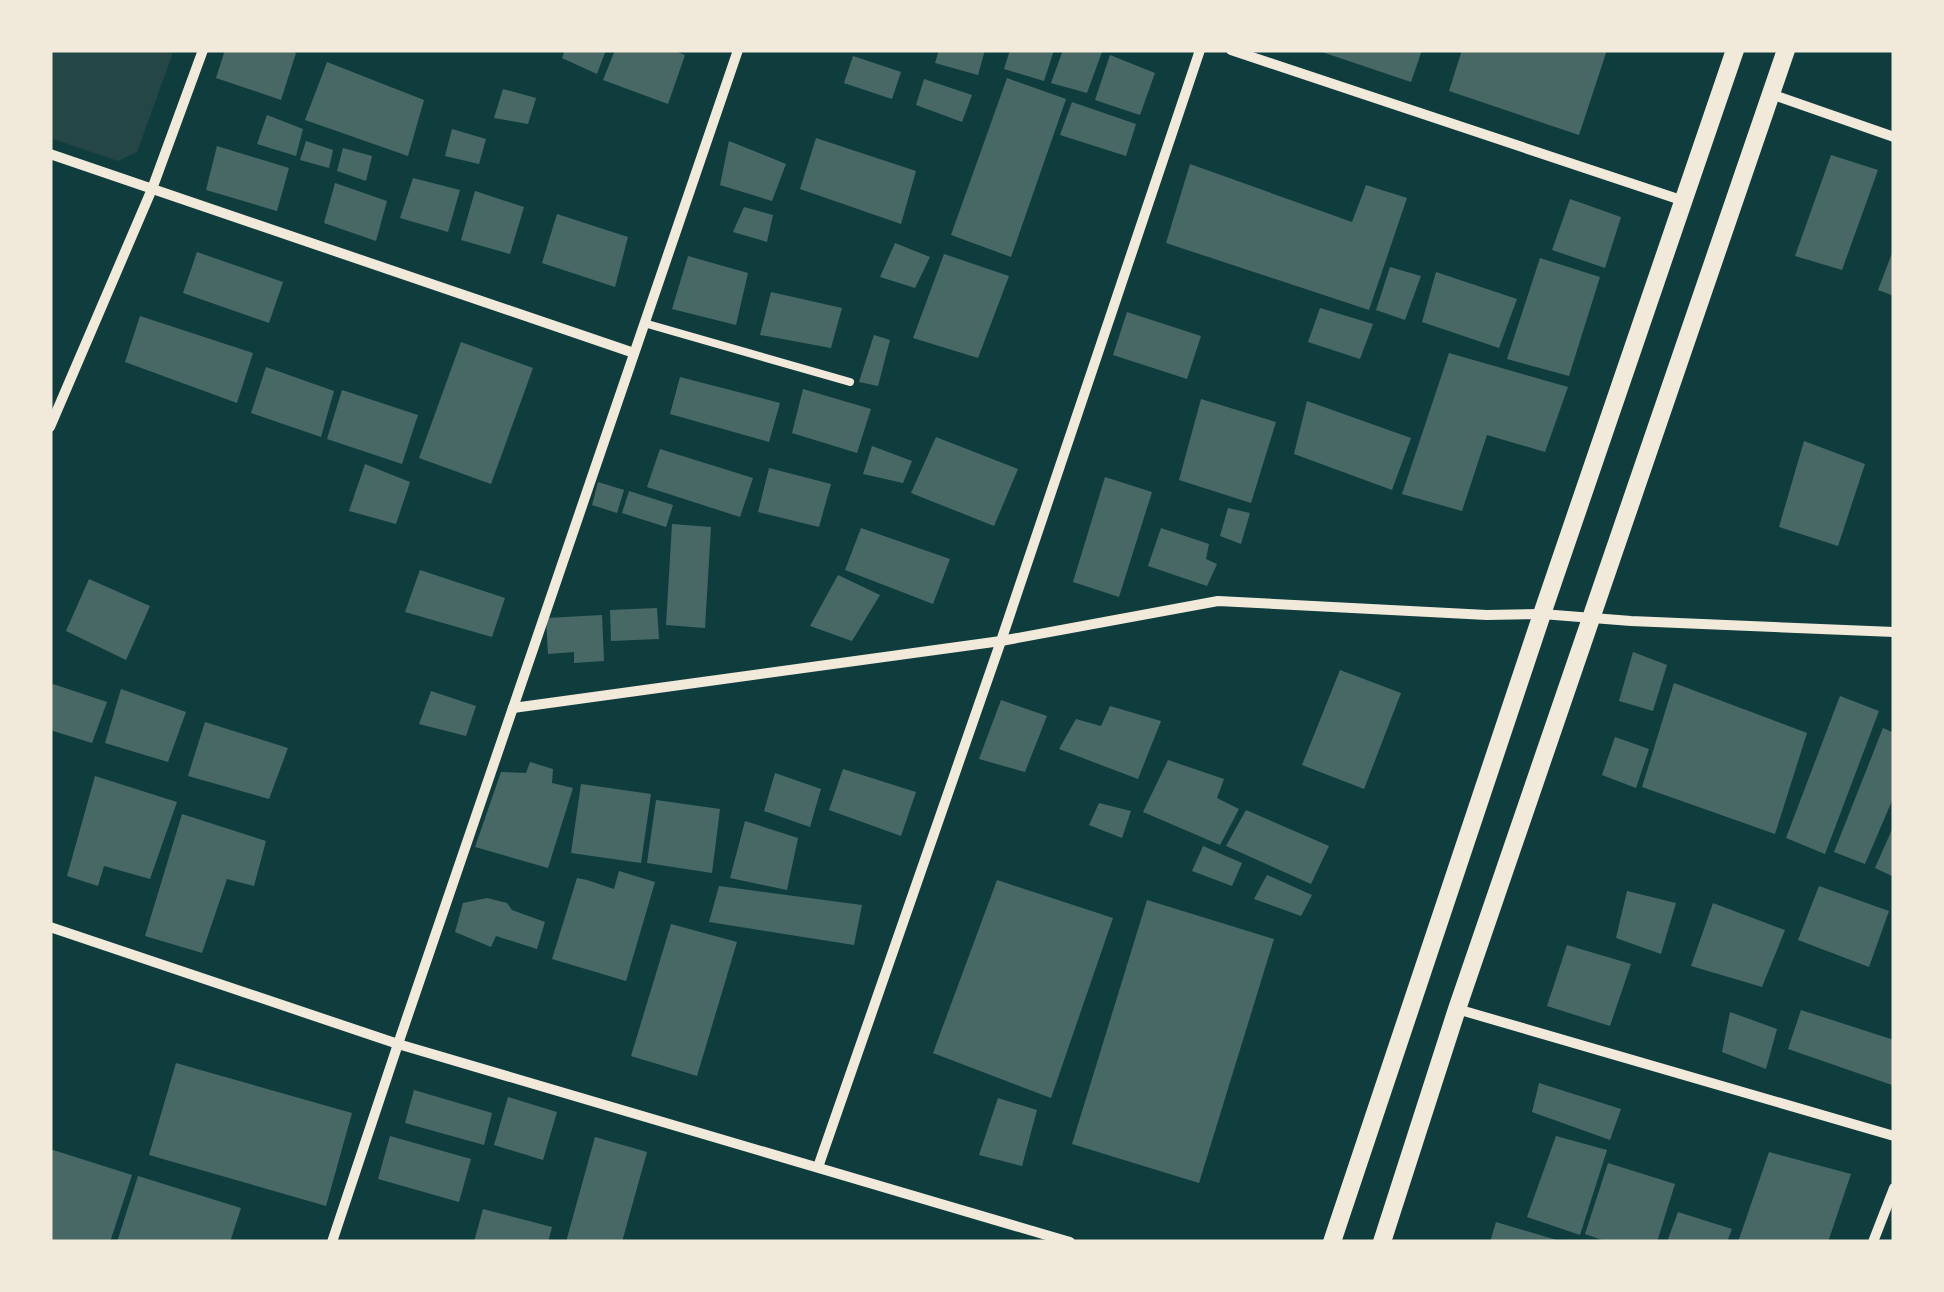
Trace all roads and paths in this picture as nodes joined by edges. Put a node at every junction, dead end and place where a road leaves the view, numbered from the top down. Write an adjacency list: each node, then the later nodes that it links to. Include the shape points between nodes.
1 (204, 50): 10 (street)
2 (738, 50): 12 (street)
3 (1200, 50): 19 (street)
4 (1231, 50): 11 (street)
5 (1735, 50): 11 (street)
6 (1786, 50): 7 (street)
7 (1771, 94): 8 (street); 17 (street)
8 (1894, 137)
9 (50, 154): 10 (street)
10 (152, 190): 13 (street); 15 (street)
11 (1685, 202): 16 (street)
12 (644, 323): 13 (street); 14 (lane)
13 (634, 353): 20 (street)
14 (850, 382)
15 (50, 427)
16 (1542, 614): 17 (street); 19 (street, via 1218,602); 29 (street)
17 (1591, 617): 18 (street); 22 (street)
18 (1894, 632)
19 (1001, 641): 20 (street); 25 (street)
20 (512, 708): 23 (street)
21 (50, 927): 23 (street)
22 (1457, 1009): 24 (street); 30 (street)
23 (398, 1044): 25 (street); 27 (street)
24 (1894, 1136)
25 (818, 1167): 28 (street)
26 (1894, 1188): 31 (street)
27 (332, 1242)
28 (1070, 1242)
29 (1332, 1242)
30 (1382, 1242)
31 (1873, 1242)

